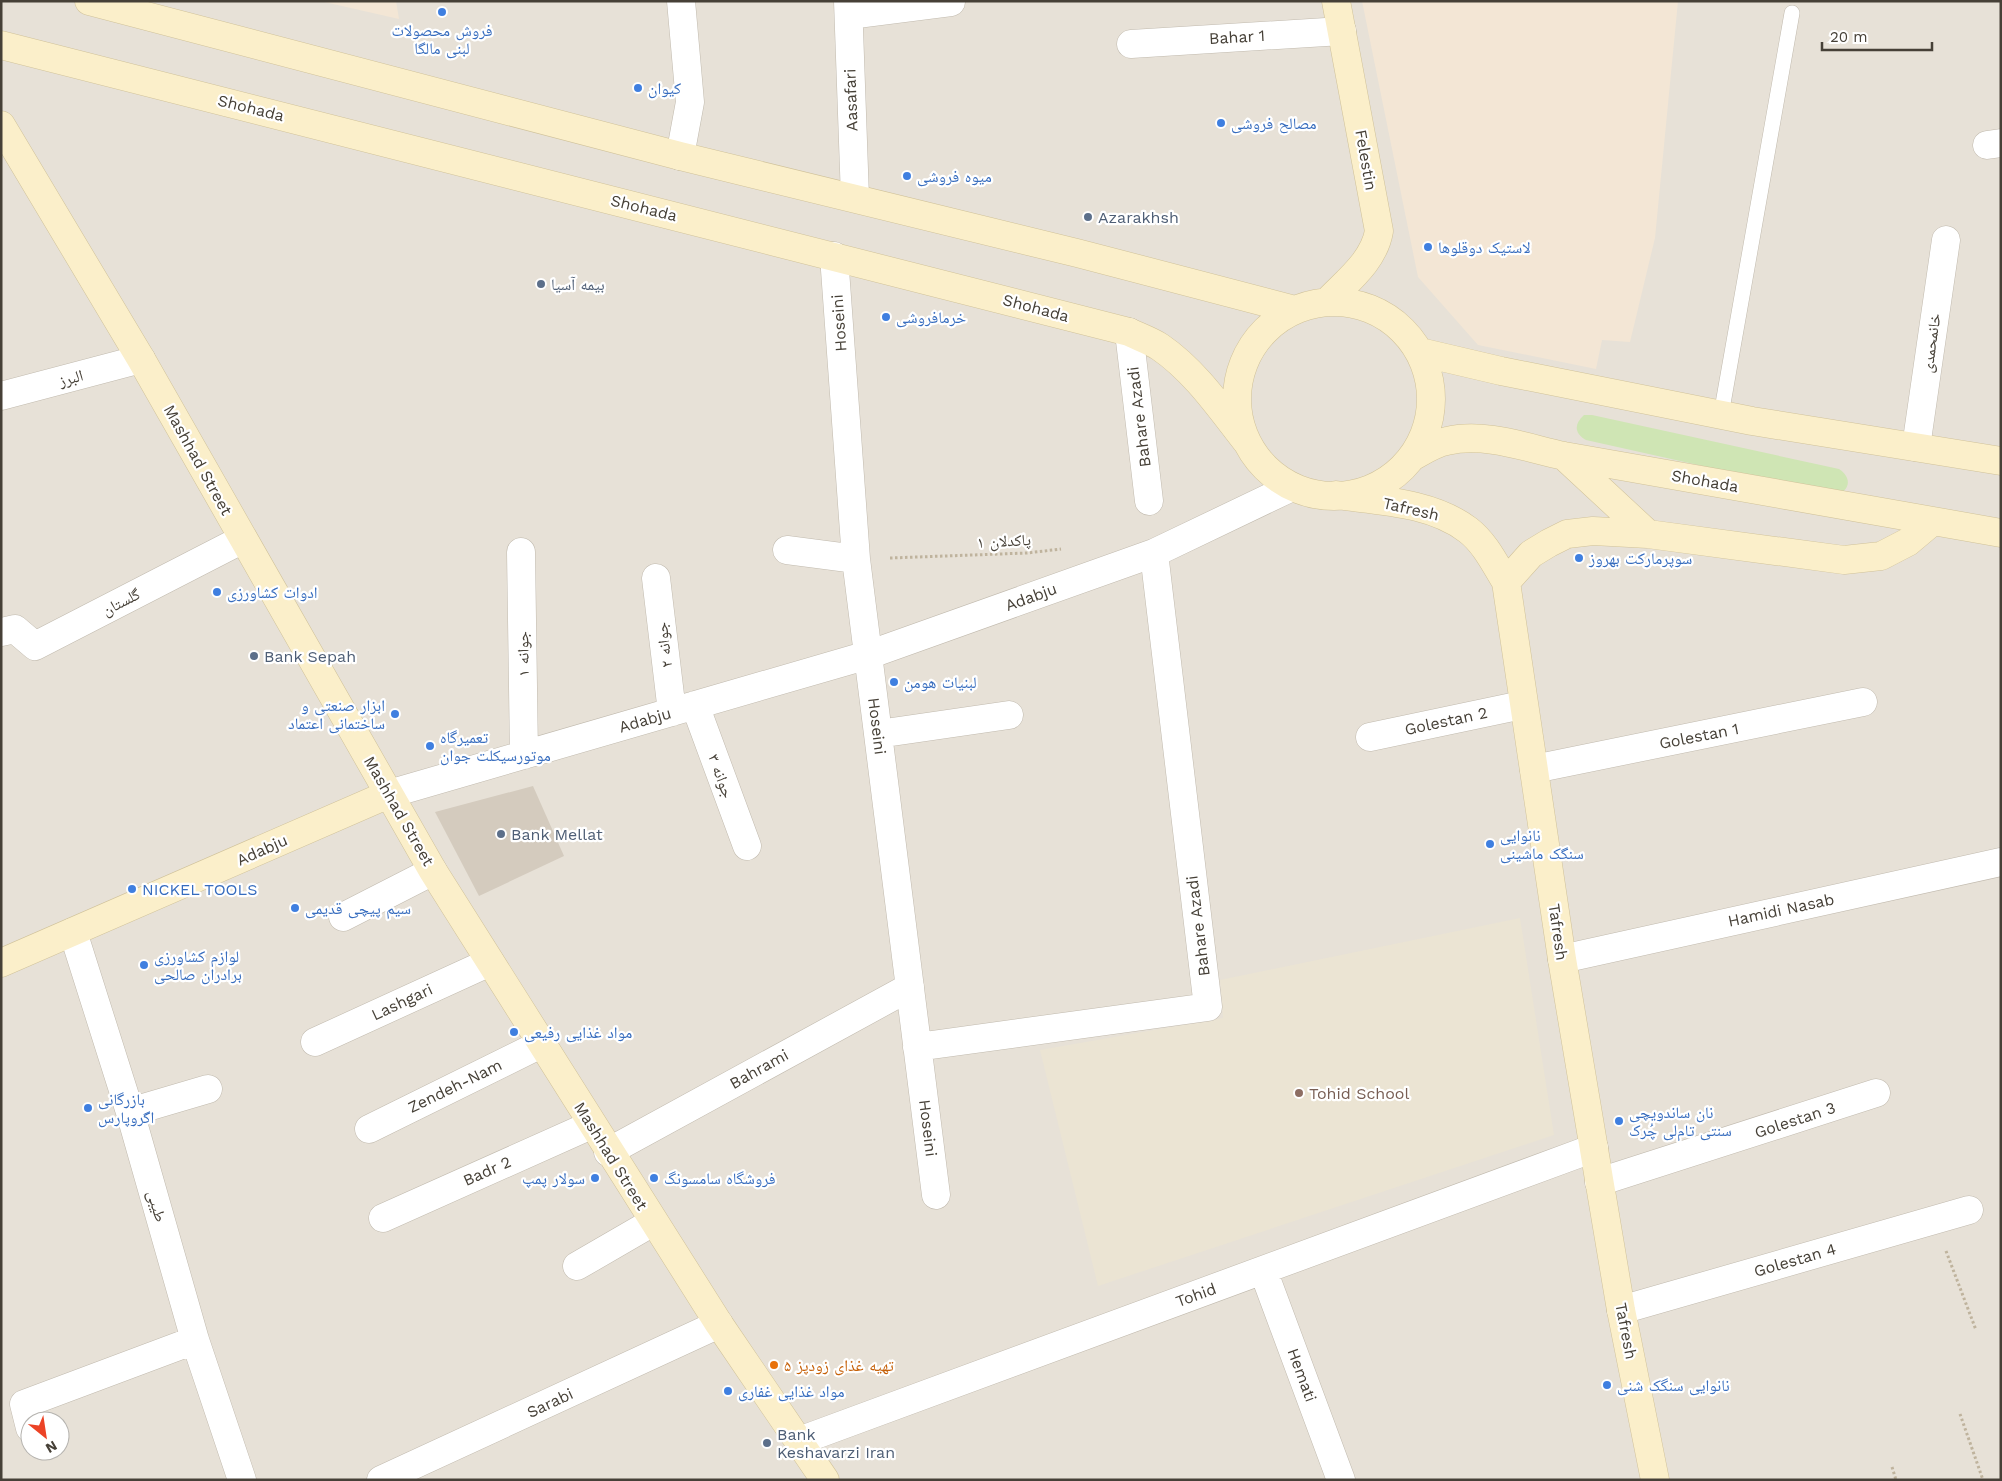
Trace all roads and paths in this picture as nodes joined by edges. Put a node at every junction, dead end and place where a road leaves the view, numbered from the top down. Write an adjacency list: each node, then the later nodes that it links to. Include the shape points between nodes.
1 (89, 1): 11 (main road)
2 (681, 1): 11 (street, via 690,102)
3 (1336, 1): 7 (main road, Felestin)
4 (951, 2): 5 (street)
5 (848, 8): 12 (street, Aasafari)
6 (1792, 13): 21 (lane)
7 (1342, 31): 8 (street, Bahar 1); 15 (main road, Felestin, via 1379,231 1371,255)
8 (1131, 44)
9 (1, 45): 14 (main road, Shohada)
10 (1, 125): 19 (main road, Mashhad Street)
11 (680, 156): 12 (main road)
12 (855, 198): 16 (main road)
13 (1946, 240): 23 (street, خانمحمدی)
14 (834, 256): 17 (main road, Shohada); 40 (street, Hoseini)
15 (1327, 302): 16 (main road); 18 (main road, via 1350,303 1381,313 1407,333)
16 (1295, 310): 22 (main road, via 1260,336 1243,365 1237,402)
17 (1129, 332): 22 (main road, Shohada, via 1159,347 1183,366); 31 (street, Bahare Azadi)
18 (1420, 352): 21 (main road); 26 (main road, via 1432,394 1427,427)
19 (141, 359): 20 (street, البرز); 35 (main road, Mashhad Street)
20 (1, 396)
21 (1721, 415): 23 (main road)
22 (1246, 440): 29 (main road, Shohada, via 1266,467)
23 (1916, 446): 24 (main road)
24 (1964, 454): 27 (main road); 28 (main road)
25 (1564, 456): 26 (main road, Shohada, via 1467,438 1445,441); 32 (main road, Shohada); 34 (main road)
26 (1412, 457): 30 (main road, via 1397,473 1378,485)
27 (2001, 461)
28 (2001, 477)
29 (1292, 486): 30 (main road, Tafresh, via 1314,494); 39 (street, Adabju)
30 (1336, 496): 42 (main road, Tafresh, via 1390,502 1444,515 1469,530 1489,552)
31 (1149, 501)
32 (1933, 521): 33 (main road, Shohada); 34 (main road, via 1908,542 1881,556 1844,560)
33 (2001, 533)
34 (1648, 534): 42 (main road, via 1593,530 1567,534 1531,554)
35 (243, 539): 43 (street, گلستان, via 35,646 15,629); 53 (main road, Mashhad Street)
36 (1066, 548): 40 (path, پاکدلان ۱, via 1027,553)
37 (787, 550): 40 (street)
38 (521, 552): 51 (street, جوانه ۱)
39 (1154, 553): 44 (street, Adabju); 65 (street, Bahare Azadi, via 1208,1007)
40 (856, 559): 44 (street, Hoseini)
41 (656, 578): 47 (street, جوانه ۲)
42 (1506, 582): 46 (main road, Tafresh)
43 (1, 632)
44 (868, 655): 47 (street, Adabju); 49 (street, Hoseini)
45 (1863, 702): 52 (street, Golestan 1)
46 (1522, 705): 50 (street, Golestan 2); 52 (main road, Tafresh)
47 (684, 709): 51 (street, Adabju); 54 (street, جوانه ۳)
48 (1009, 715): 49 (street)
49 (878, 734): 62 (street, Hoseini)
50 (1370, 737)
51 (524, 755): 53 (street, Adabju)
52 (1534, 769): 59 (main road, Tafresh)
53 (389, 794): 56 (main road, Mashhad Street); 58 (main road, Adabju)
54 (746, 846)
55 (2001, 862): 59 (street, Hamidi Nasab)
56 (433, 871): 57 (street); 60 (main road, Mashhad Street)
57 (343, 917)
58 (73, 932): 61 (main road, Adabju); 68 (street, طیبی)
59 (1562, 959): 71 (main road, Tafresh)
60 (490, 962): 63 (street, Lashgari); 64 (main road, Mashhad Street)
61 (1, 963)
62 (910, 987): 65 (street, Hoseini); 72 (street, Bahrami)
63 (315, 1042)
64 (541, 1044): 69 (main road, Mashhad Street); 70 (street, Zendeh-Nam)
65 (917, 1047): 74 (street, Hoseini)
66 (208, 1089): 68 (street)
67 (1876, 1094): 73 (street, Golestan 3)
68 (130, 1112): 84 (street, طیبی)
69 (591, 1124): 72 (main road, Mashhad Street); 76 (street, Badr 2)
70 (370, 1128)
71 (1594, 1148): 73 (main road, Tafresh); 80 (street, Tohid)
72 (608, 1152): 78 (main road, Mashhad Street)
73 (1599, 1182): 81 (main road, Tafresh)
74 (936, 1195)
75 (1969, 1210): 77 (street, Golestan 4)
76 (384, 1218)
77 (1934, 1220): 81 (street, Golestan 4); 83 (path)
78 (653, 1222): 79 (street); 82 (main road, Mashhad Street)
79 (577, 1266)
80 (1263, 1270): 87 (street, Tohid); 93 (street, Hemati)
81 (1621, 1310): 94 (main road, Tafresh)
82 (719, 1324): 87 (main road, Mashhad Street); 89 (street, Sarabi)
83 (1976, 1330)
84 (195, 1340): 85 (street, via 24,1404); 90 (street, طیبی)
85 (26, 1411)
86 (1960, 1414): 96 (path)
87 (799, 1441): 92 (main road, Mashhad Street)
88 (1892, 1467): 95 (path)
89 (413, 1474): 91 (street, Sarabi)
90 (242, 1480)
91 (381, 1480)
92 (825, 1480)
93 (1341, 1480)
94 (1655, 1480)
95 (1896, 1480)
96 (1983, 1480)

